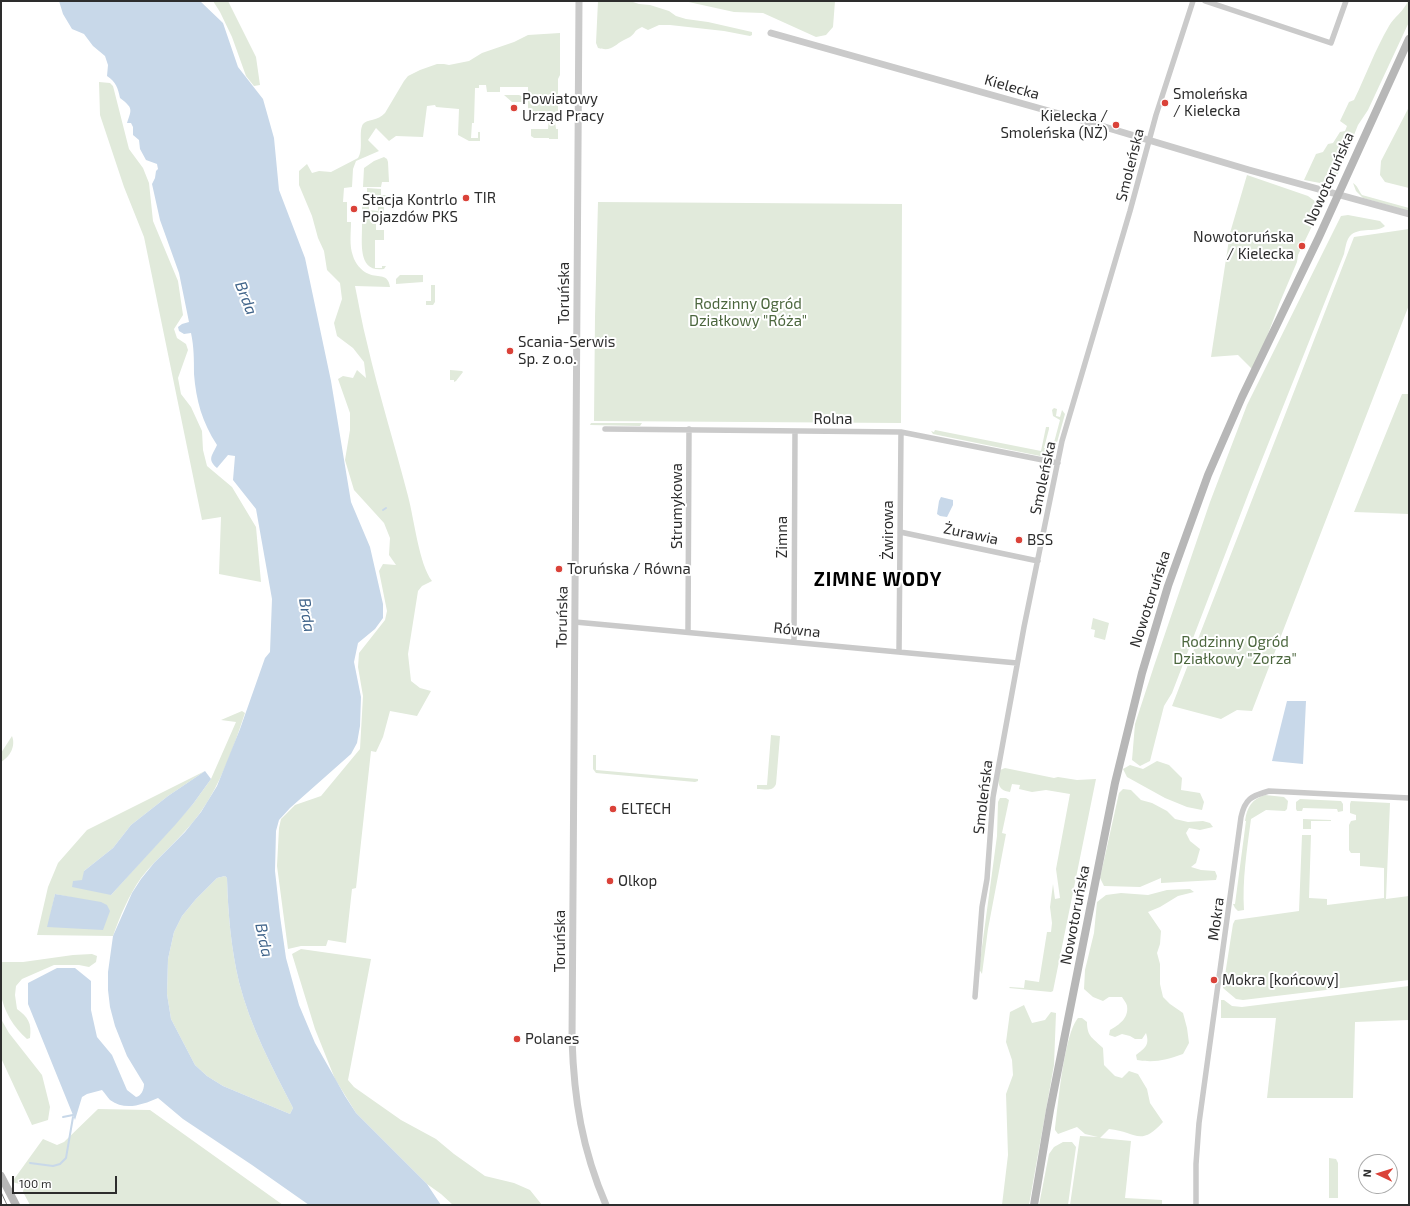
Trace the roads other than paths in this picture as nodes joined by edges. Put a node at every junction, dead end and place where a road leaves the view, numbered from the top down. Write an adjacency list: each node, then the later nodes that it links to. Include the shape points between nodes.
1 (579, 1): 17 (street, Toruńska)
2 (1193, 1): 7 (street, Smoleńska)
3 (1205, 1): 4 (street, via 1331,43)
4 (1346, 1)
5 (771, 33): 7 (street, Kielecka)
6 (1409, 39): 8 (main road, Nowotoruńska)
7 (1149, 141): 8 (street, Kielecka); 14 (street, Smoleńska, via 1065,430)
8 (1337, 195): 9 (street, Kielecka); 27 (main road, Nowotoruńska, via 1208,475 1154,633 1129,720 1115,783 1050,1110)
9 (1409, 214)
10 (605, 429): 11 (street, Rolna)
11 (689, 429): 12 (street, Rolna); 18 (street, Strumykowa)
12 (795, 431): 13 (street, Rolna); 19 (street, Zimna)
13 (901, 432): 14 (street, Rolna); 15 (street, Żwirowa)
14 (1058, 463): 16 (street, Smoleńska)
15 (900, 532): 16 (street, Żurawia); 20 (street, Żwirowa)
16 (1038, 561): 21 (street, Smoleńska)
17 (575, 622): 18 (street, Równa); 26 (street, Toruńska, via 573,1072 586,1151)
18 (688, 631): 19 (street, Równa)
19 (794, 642): 20 (street, Równa)
20 (899, 652): 21 (street, Równa)
21 (1017, 663): 23 (street, Smoleńska, via 993,797)
22 (1409, 798): 28 (street, Mokra, via 1269,791 1254,795 1245,804 1241,817 1200,1109)
23 (974, 997)
24 (1, 1176): 25 (main road)
25 (16, 1205)
26 (606, 1205)
27 (1034, 1205)
28 (1196, 1205)

